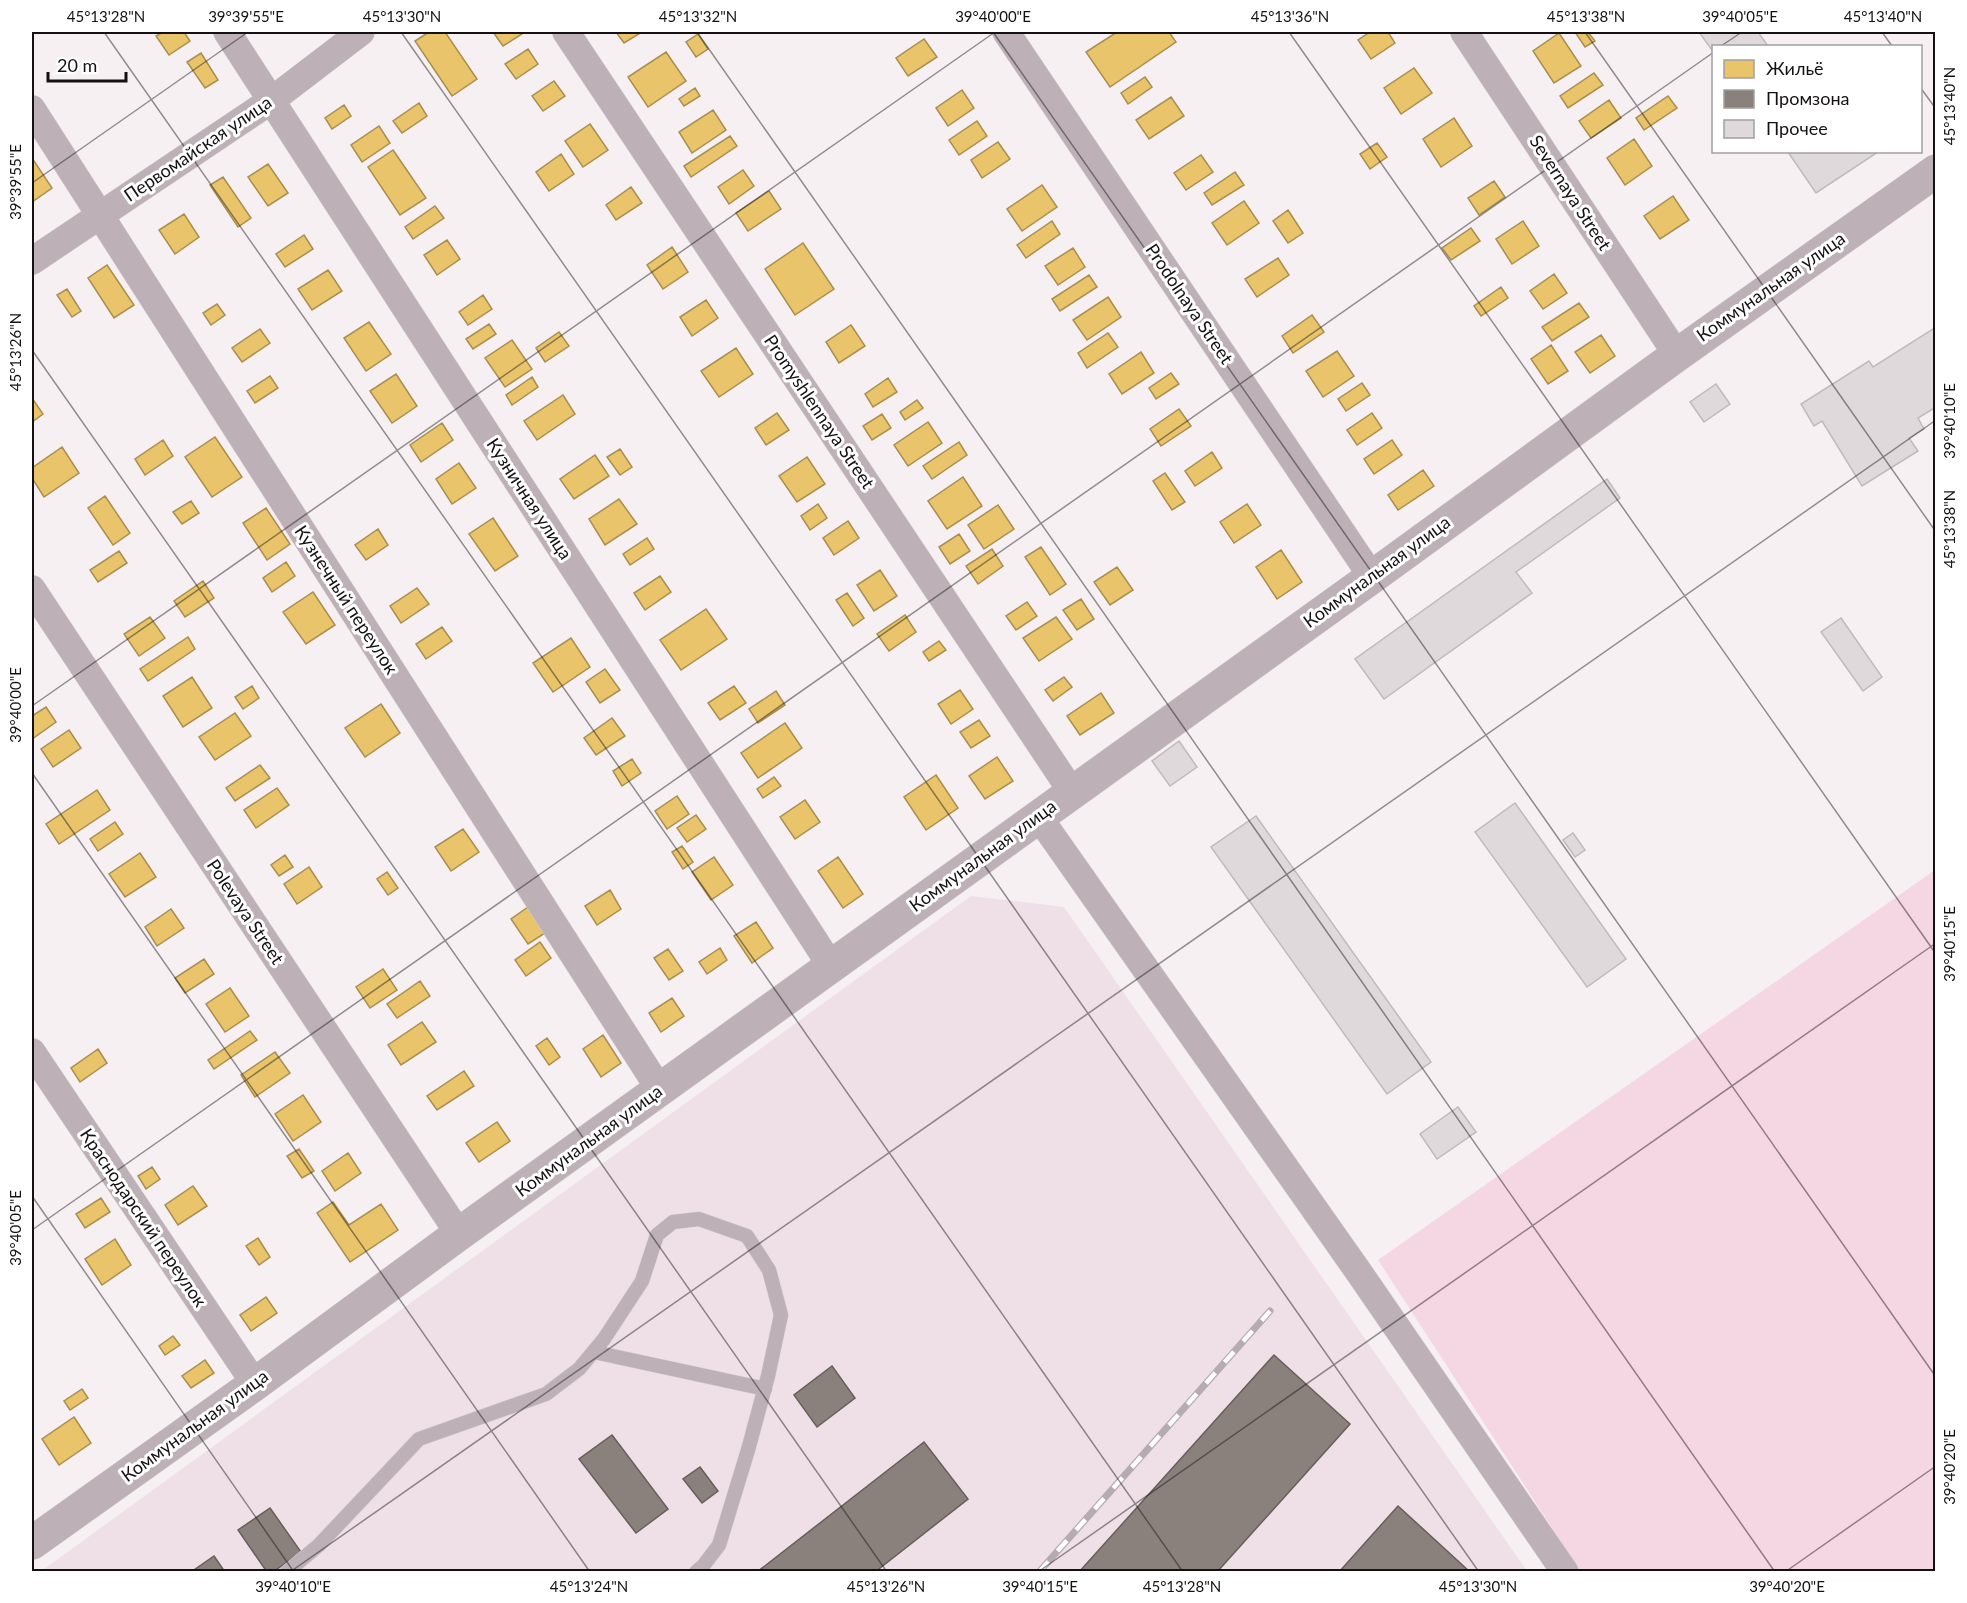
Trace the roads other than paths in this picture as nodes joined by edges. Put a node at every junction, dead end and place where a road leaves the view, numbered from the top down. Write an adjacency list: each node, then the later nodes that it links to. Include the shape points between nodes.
1 (228, 32): 6 (street, Кузничная улица)
2 (361, 32): 6 (street, Первомайская улица)
3 (566, 32): 14 (street, Promyshlennaya Street)
4 (1006, 32): 12 (street, Prodolnaya Street)
5 (1464, 32): 11 (street, Severnaya Street)
6 (272, 100): 9 (street, Первомайская улица); 16 (street, Кузничная улица)
7 (32, 109): 9 (street, Кузнечный переулок)
8 (1935, 171): 11 (street, Коммунальная улица)
9 (99, 214): 10 (street, Первомайская улица); 18 (street, Кузнечный переулок)
10 (32, 261)
11 (1677, 355): 12 (street, Коммунальная улица)
12 (1372, 577): 14 (street, Коммунальная улица)
13 (32, 589): 19 (street, Polevaya Street)
14 (1072, 792): 15 (street, Коммунальная улица)
15 (1038, 816): 16 (street, Коммунальная улица); 26 (street)
16 (831, 966): 18 (street, Коммунальная улица)
17 (32, 1052): 21 (street, Краснодарский переулок)
18 (660, 1090): 19 (street, Коммунальная улица)
19 (459, 1234): 21 (street, Коммунальная улица)
20 (594, 1352): 22 (lane); 22 (lane, via 642,1281 657,1235 673,1222 699,1219 747,1236 769,1270 781,1315); 24 (lane, via 546,1394 420,1439 319,1545)
21 (255, 1384): 23 (street, Коммунальная улица)
22 (765, 1389): 25 (lane, via 719,1545)
23 (32, 1543)
24 (286, 1572)
25 (696, 1572)
26 (1565, 1572)

